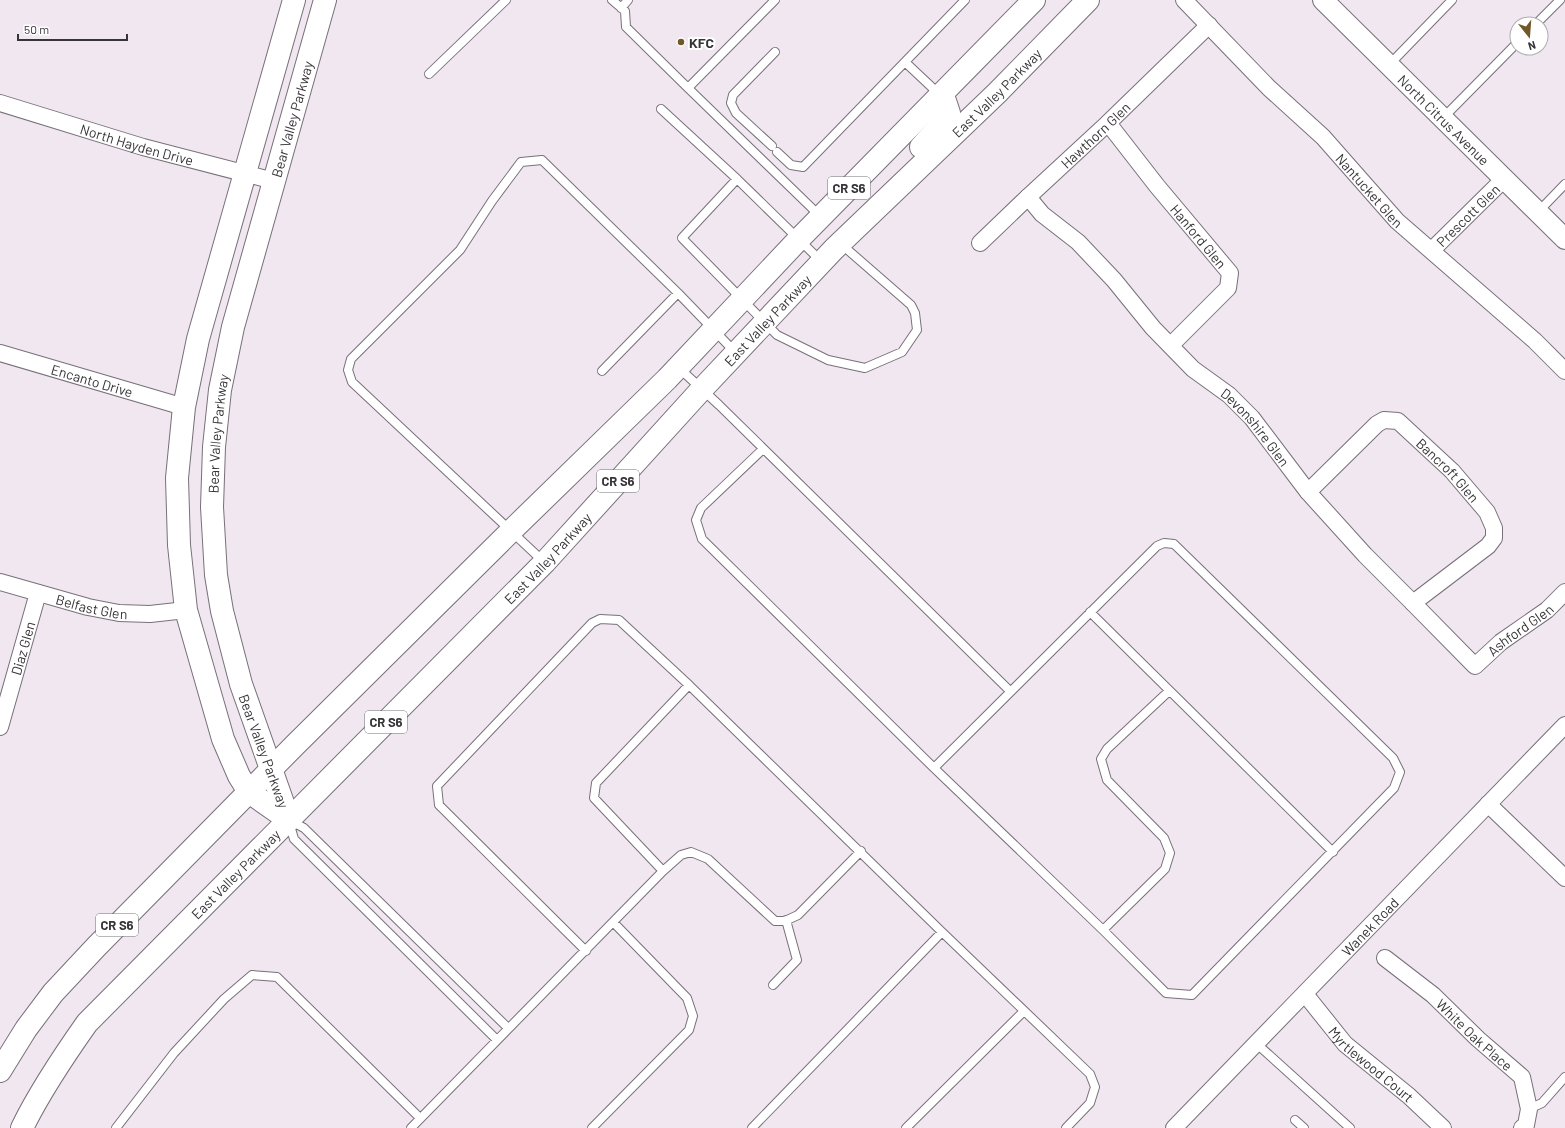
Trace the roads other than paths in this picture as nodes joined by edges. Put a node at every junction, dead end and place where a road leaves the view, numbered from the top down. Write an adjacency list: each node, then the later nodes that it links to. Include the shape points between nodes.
1 (294, 0): 28 (main road, Bear Valley Parkway)
2 (325, 0): 31 (main road, Bear Valley Parkway)
3 (506, 0): 21 (lane)
4 (612, 0): 14 (lane)
5 (628, 0): 14 (lane)
6 (775, 0): 22 (lane)
7 (965, 0): 19 (lane)
8 (1034, 0): 23 (main road, CR S6)
9 (1088, 0): 32 (main road, East Valley Parkway / CR S6, via 997,93)
10 (1184, 0): 16 (street, Nantucket Glen)
11 (1323, 0): 20 (street, North Citrus Avenue)
12 (1452, 0): 20 (lane)
13 (1560, 0): 15 (lane)
14 (621, 8): 22 (lane, via 625,11 626,27)
15 (1544, 16)
16 (1209, 25): 27 (street, Hawthorn Glen); 41 (street, Nantucket Glen, via 1269,88 1323,137 1397,222)
17 (1509, 51): 26 (lane)
18 (775, 52): 19 (lane, via 732,95 731,103 736,113 792,165 803,167)
19 (905, 62): 23 (lane)
20 (1389, 65): 26 (street, North Citrus Avenue)
21 (429, 74)
22 (688, 88): 36 (lane)
23 (940, 95): 32 (main road, via 949,113 909,160); 36 (main road, CR S6)
24 (0, 103): 28 (street, North Hayden Drive, via 143,147)
25 (661, 109): 29 (lane)
26 (1443, 118): 30 (street, North Citrus Avenue)
27 (1108, 123): 34 (street, Hawthorn Glen); 47 (street, Hanford Glen, via 1230,272 1228,288)
28 (244, 173): 31 (street, North Hayden Drive); 54 (main road, Bear Valley Parkway, via 198,339)
29 (737, 179): 37 (lane); 44 (lane, via 682,238)
30 (1504, 179): 35 (street, North Citrus Avenue); 41 (street, Prescott Glen)
31 (274, 181): 72 (main road, Bear Valley Parkway, via 226,359 216,427 212,507 216,575 222,611 241,684)
32 (902, 183): 40 (main road, East Valley Parkway / CR S6)
33 (1565, 184): 35 (lane)
34 (1028, 197): 39 (street, Hawthorn Glen); 47 (street, Devonshire Glen, via 1042,214 1078,242)
35 (1538, 212): 38 (street, North Citrus Avenue)
36 (821, 217): 37 (main road, CR S6)
37 (799, 239): 42 (lane); 44 (main road, CR S6)
38 (1565, 239)
39 (980, 243)
40 (840, 244): 42 (main road, East Valley Parkway / CR S6); 45 (lane, via 911,305 917,330 902,352 865,368 828,360 777,335)
41 (1432, 250): 52 (street, Nantucket Glen, via 1535,341)
42 (822, 262): 45 (main road, East Valley Parkway / CR S6)
43 (678, 292): 46 (lane); 51 (lane); 57 (lane, via 542,160 521,162 460,250 351,359 348,370 352,382)
44 (743, 300): 45 (lane); 46 (main road, CR S6)
45 (765, 323): 49 (main road, East Valley Parkway / CR S6)
46 (714, 330): 49 (lane); 50 (main road, CR S6)
47 (1171, 345): 56 (street, Devonshire Glen, via 1193,369 1229,395 1252,418)
48 (0, 352): 54 (street, Encanto Drive)
49 (736, 352): 53 (main road, East Valley Parkway / CR S6)
50 (678, 367): 53 (lane); 57 (main road, CR S6)
51 (602, 371)
52 (1565, 371)
53 (702, 389): 55 (lane); 58 (main road, East Valley Parkway / CR S6)
54 (184, 407): 63 (main road, Bear Valley Parkway, via 177,478 179,545)
55 (764, 449): 67 (lane); 71 (lane, via 701,508 696,520 702,539)
56 (1308, 492): 62 (street, Devonshire Glen, via 1365,555); 62 (street, Bancroft Glen, via 1376,424 1384,420 1398,421 1452,472 1487,512 1494,528 1494,538 1488,546)
57 (511, 531): 58 (lane); 72 (main road, CR S6)
58 (545, 562): 75 (main road, East Valley Parkway / CR S6)
59 (0, 582): 61 (street, Belfast Glen)
60 (1565, 592): 65 (street, Ashford Glen, via 1547,610 1501,642)
61 (38, 593): 63 (street, Belfast Glen, via 118,613 150,614); 69 (street, Diaz Glen)
62 (1413, 602): 65 (street, Devonshire Glen)
63 (186, 610): 73 (main road, Bear Valley Parkway, via 223,739)
64 (1090, 612): 67 (lane); 68 (lane); 77 (lane, via 1157,546 1164,542 1174,544 1393,758 1400,772 1394,788)
65 (1475, 666)
66 (689, 685): 76 (lane); 78 (lane, via 596,782 594,798); 87 (lane, via 619,620 600,619 592,623 437,786 439,805)
67 (1010, 691): 71 (lane)
68 (1169, 691): 77 (lane); 84 (lane, via 1107,749 1101,759 1107,780 1164,838 1170,853 1165,869)
69 (1, 719)
70 (1565, 725): 74 (street, Wanek Road)
71 (934, 768): 84 (lane)
72 (272, 769): 73 (main road, CR S6); 75 (main road, Bear Valley Parkway)
73 (249, 792): 75 (main road, Bear Valley Parkway); 96 (main road, CR S6, via 53,993 26,1029)
74 (1488, 804): 79 (street); 91 (street, Wanek Road)
75 (289, 820): 80 (lane, via 304,828); 81 (lane, via 294,838); 104 (main road, East Valley Parkway / CR S6, via 87,1023 35,1101)
76 (861, 851): 82 (lane, via 798,915); 85 (lane)
77 (1333, 852): 84 (lane, via 1192,995 1166,992)
78 (663, 870): 82 (lane, via 681,854 691,852 708,859 775,921); 83 (lane)
79 (1565, 878)
80 (370, 893): 81 (lane); 86 (lane)
81 (360, 903): 89 (lane)
82 (786, 920): 90 (lane, via 797,960)
83 (613, 922): 87 (lane); 101 (lane, via 687,998 693,1016 689,1030)
84 (1103, 930)
85 (942, 932): 92 (lane); 102 (lane)
86 (430, 951): 89 (lane); 93 (lane)
87 (586, 951): 93 (lane)
88 (1385, 958): 98 (street, White Oak Place, via 1433,995 1522,1077)
89 (419, 962): 94 (lane)
90 (774, 984)
91 (1305, 994): 95 (street, Wanek Road); 112 (street, Myrtlewood Court, via 1345,1044 1409,1096)
92 (1024, 1011): 107 (lane); 108 (lane, via 1090,1074 1094,1087 1090,1103)
93 (508, 1028): 94 (lane)
94 (497, 1040): 99 (lane)
95 (1257, 1044): 109 (street, Wanek Road); 111 (lane)
96 (0, 1071)
97 (1565, 1077): 98 (lane, via 1542,1103)
98 (1529, 1109): 103 (street, White Oak Place)
99 (420, 1118): 105 (lane, via 277,977 252,975 224,999 174,1053); 106 (lane)
100 (1296, 1120): 110 (lane)
101 (596, 1126)
102 (758, 1126)
103 (1526, 1127)
104 (22, 1128)
105 (116, 1128)
106 (411, 1128)
107 (906, 1128)
108 (1066, 1128)
109 (1174, 1128)
110 (1304, 1128)
111 (1350, 1128)
112 (1443, 1128)

